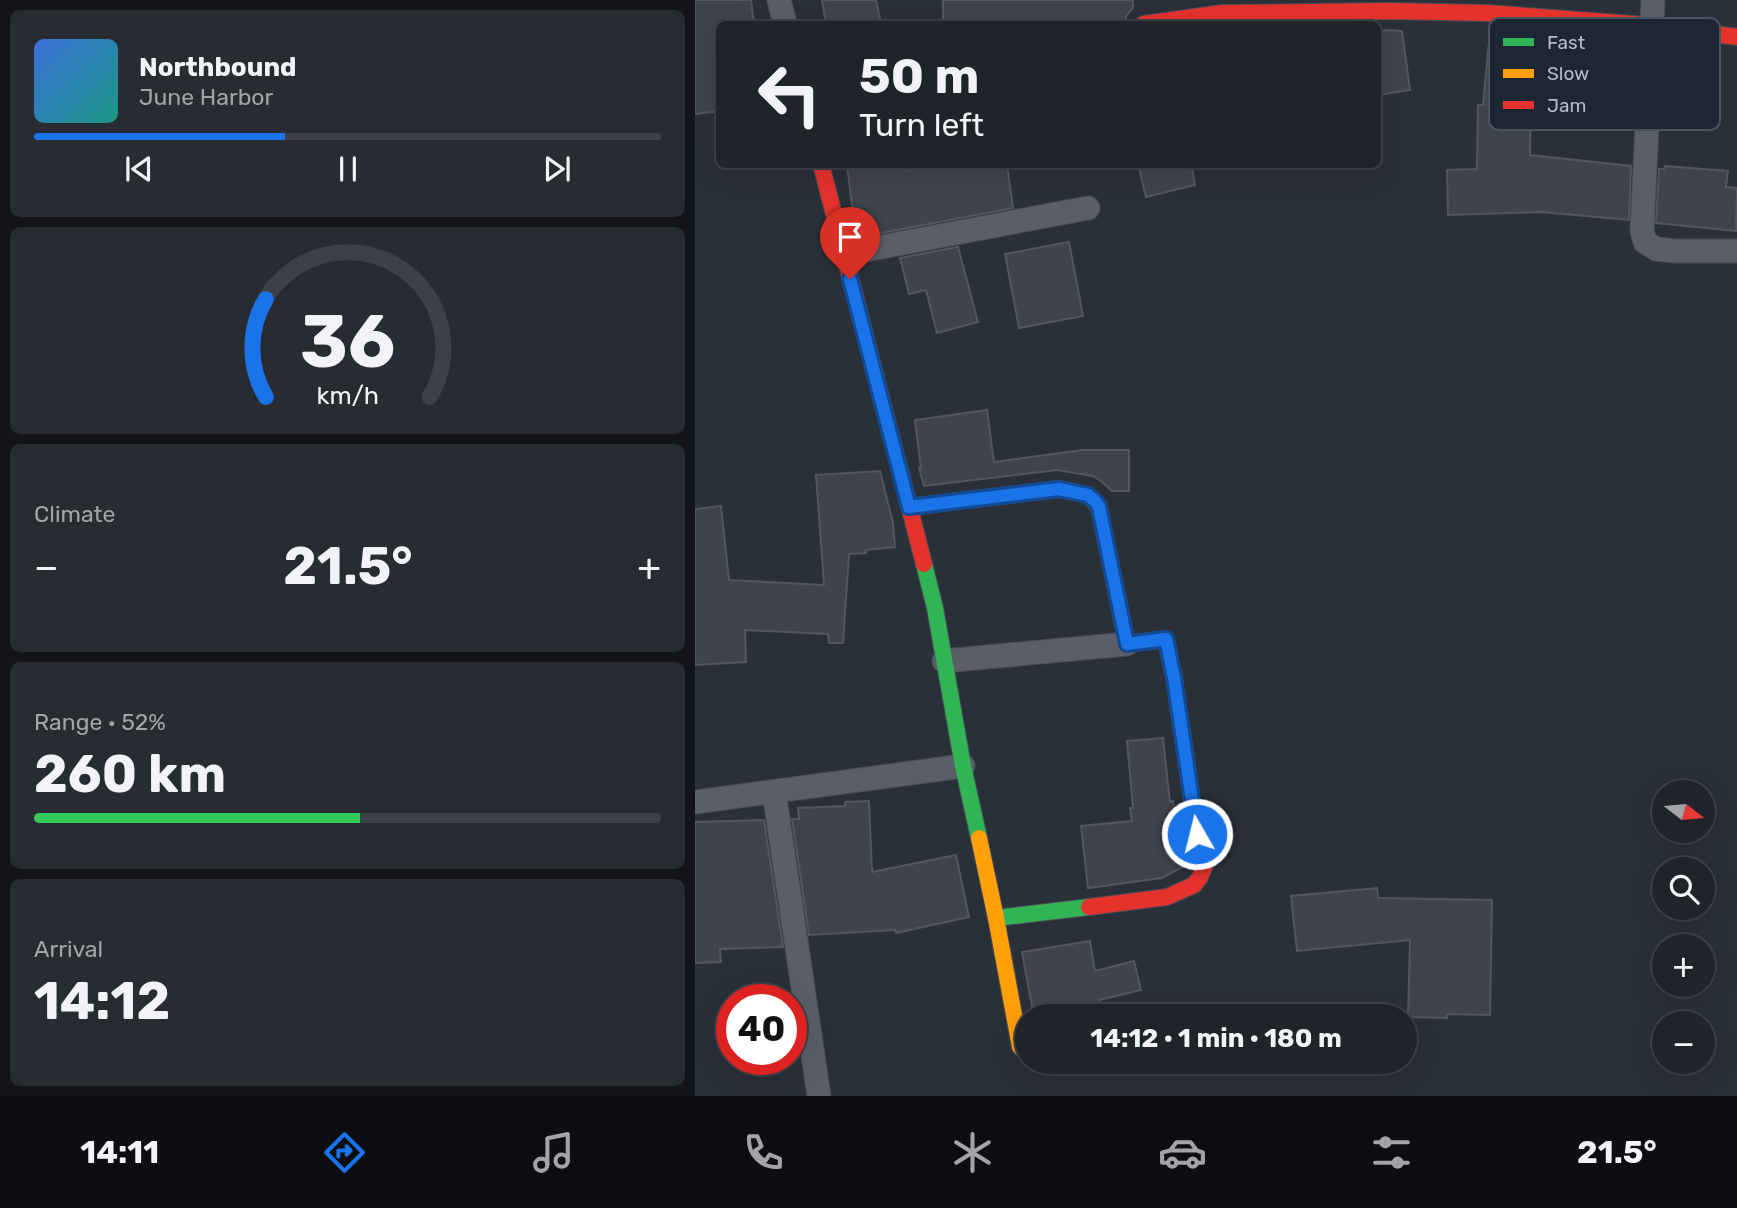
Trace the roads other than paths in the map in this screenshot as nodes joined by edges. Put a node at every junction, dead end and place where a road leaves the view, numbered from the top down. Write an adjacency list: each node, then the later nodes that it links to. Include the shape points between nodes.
1 (778, 0): 6 (street)
2 (1653, 0): 5 (street)
3 (1389, 6): 4 (street); 7 (street, via 1222,13)
4 (1547, 18)
5 (1652, 18)
6 (784, 21)
7 (1165, 21)
8 (1647, 130): 11 (street, via 1645,242 1675,251)
9 (822, 168): 12 (street)
10 (1088, 208): 12 (street)
11 (1737, 251)
12 (844, 254): 13 (street)
13 (909, 507): 14 (street, via 1059,489 1092,498 1099,507); 15 (street)
14 (1127, 644): 15 (street); 19 (street, via 1166,639 1205,865 1200,877 1194,885 1167,897)
15 (944, 661): 16 (street)
16 (963, 766): 17 (street); 19 (street)
17 (774, 792): 18 (street); 21 (street)
18 (695, 803)
19 (996, 918): 20 (street)
20 (1015, 1020)
21 (819, 1096)

